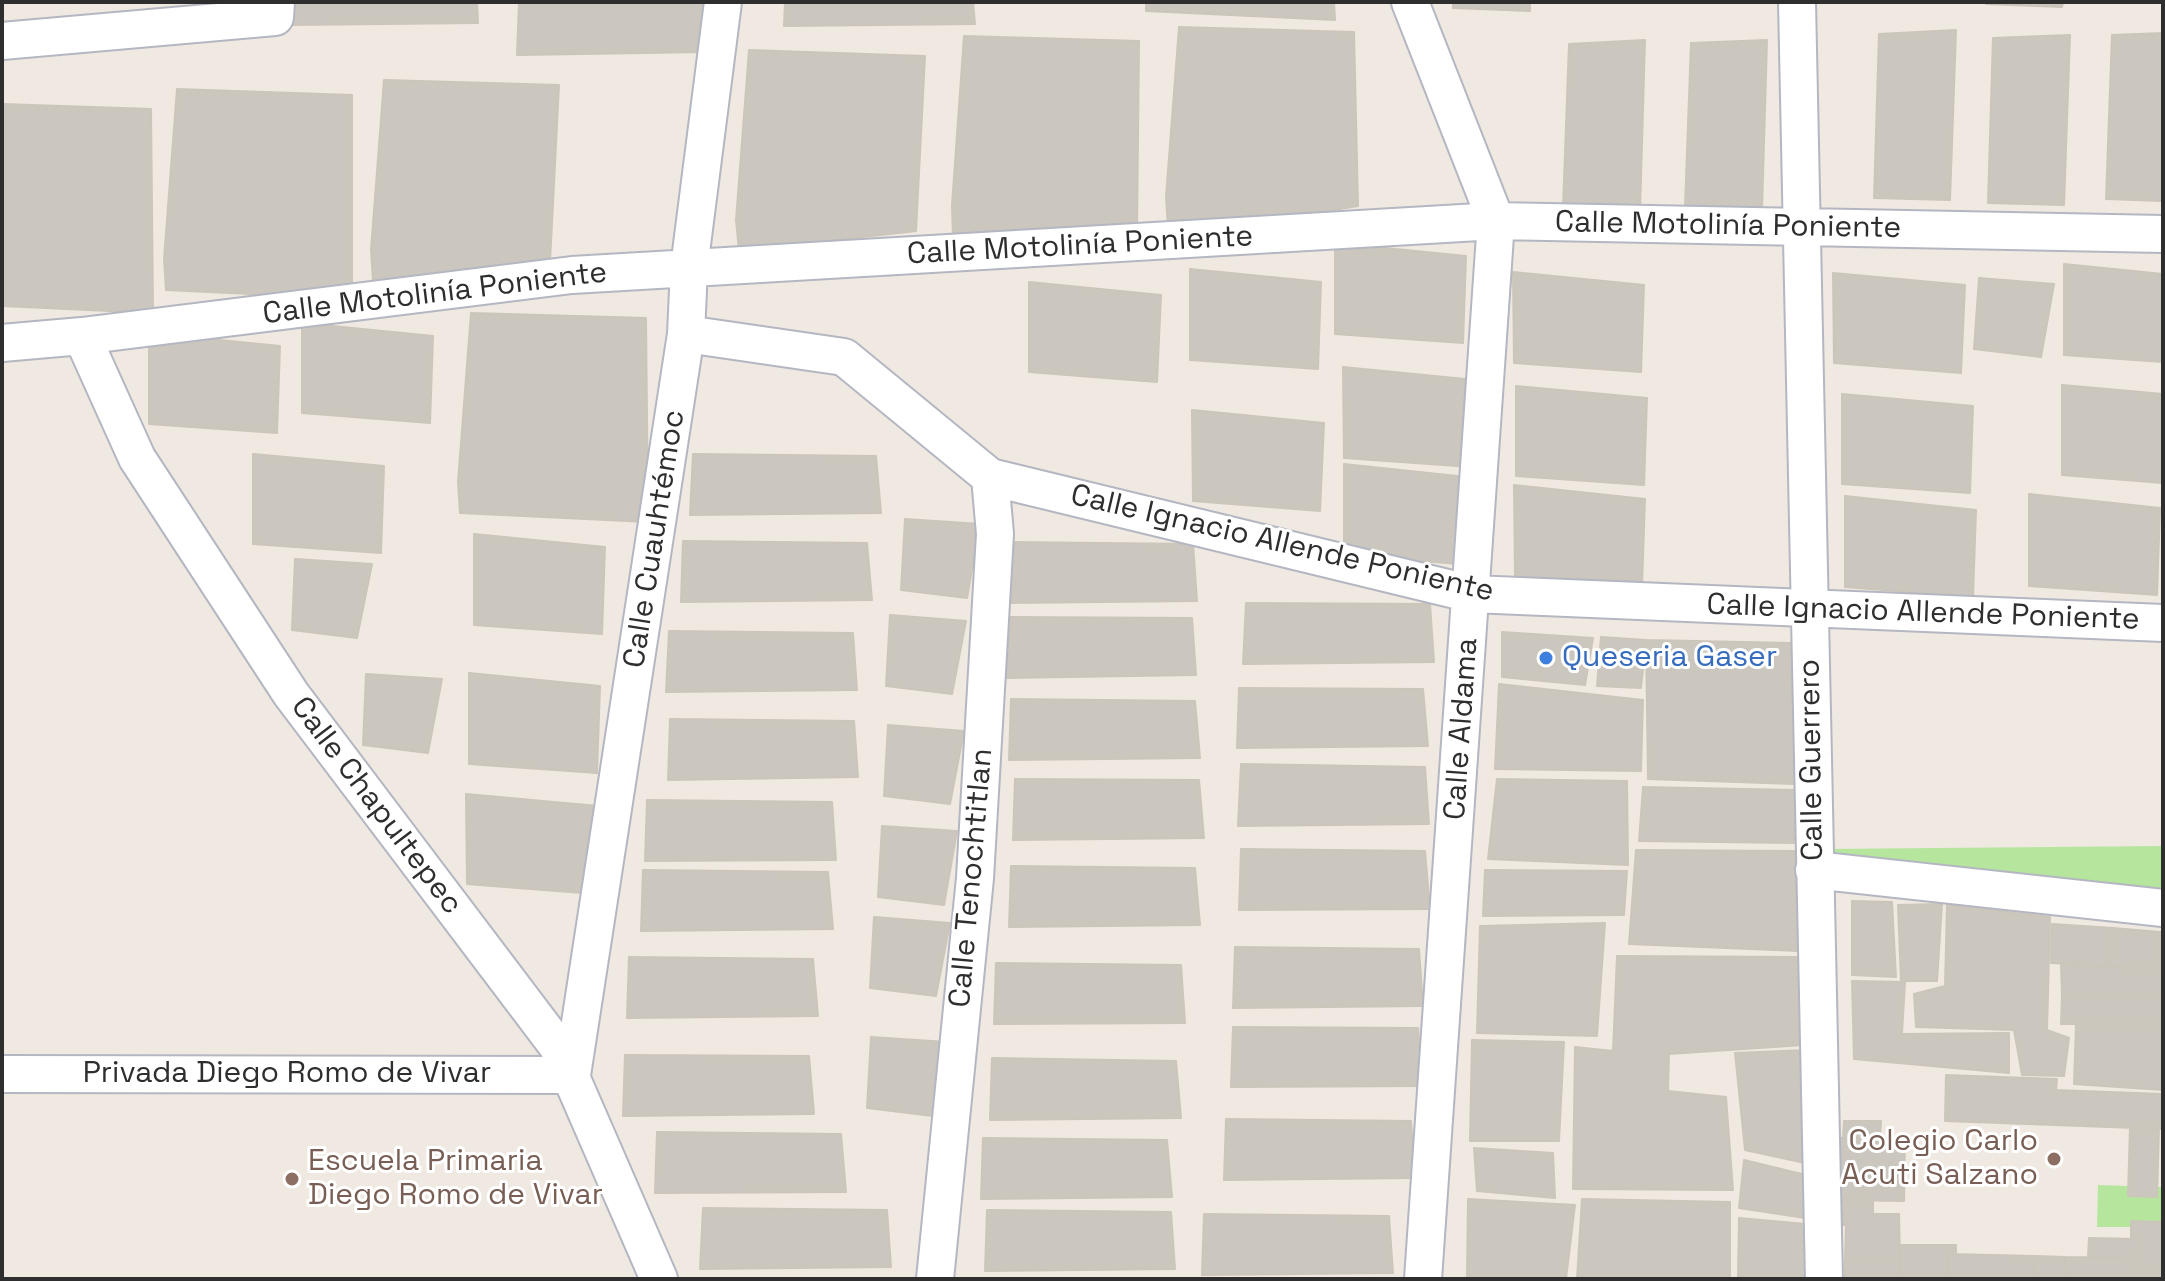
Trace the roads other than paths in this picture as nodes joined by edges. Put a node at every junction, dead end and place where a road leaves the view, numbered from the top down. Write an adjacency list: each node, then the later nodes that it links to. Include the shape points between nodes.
1 (276, 2): 5 (street, via 275,17)
2 (723, 2): 9 (street, Calle Cuauhtémoc)
3 (1410, 2): 6 (street, Calle Aldama)
4 (1797, 2): 7 (street, Calle Guerrero)
5 (2, 41)
6 (1496, 221): 7 (street, Calle Motolinía Poniente); 9 (street, Calle Motolinía Poniente); 14 (street, Calle Aldama)
7 (1802, 227): 8 (street, Calle Motolinía Poniente); 15 (street, Calle Guerrero)
8 (2163, 234)
9 (689, 268): 10 (street, Calle Cuauhtémoc); 11 (street, Calle Motolinía Poniente, via 572,275)
10 (686, 334): 13 (street, Calle Ignacio Allende Poniente, via 844,357); 20 (street, Calle Cuauhtémoc)
11 (82, 336): 12 (street, Calle Motolinía Poniente); 20 (street, Calle Chapultepec, via 137,458 291,694 558,1047)
12 (2, 343)
13 (990, 477): 14 (street, Calle Ignacio Allende Poniente); 22 (street, Calle Tenochtitlan, via 995,534 975,878)
14 (1472, 594): 15 (street, Calle Ignacio Allende Poniente); 23 (street, Calle Aldama)
15 (1810, 608): 16 (street, Calle Ignacio Allende Poniente); 17 (street, Calle Guerrero)
16 (2163, 623)
17 (1814, 870): 18 (street); 24 (street, Calle Guerrero)
18 (2163, 908)
19 (2, 1074): 20 (street, Privada Diego Romo de Vivar)
20 (572, 1075): 21 (street, Calle Chapultepec)
21 (659, 1279)
22 (935, 1279)
23 (1423, 1279)
24 (1824, 1279)

